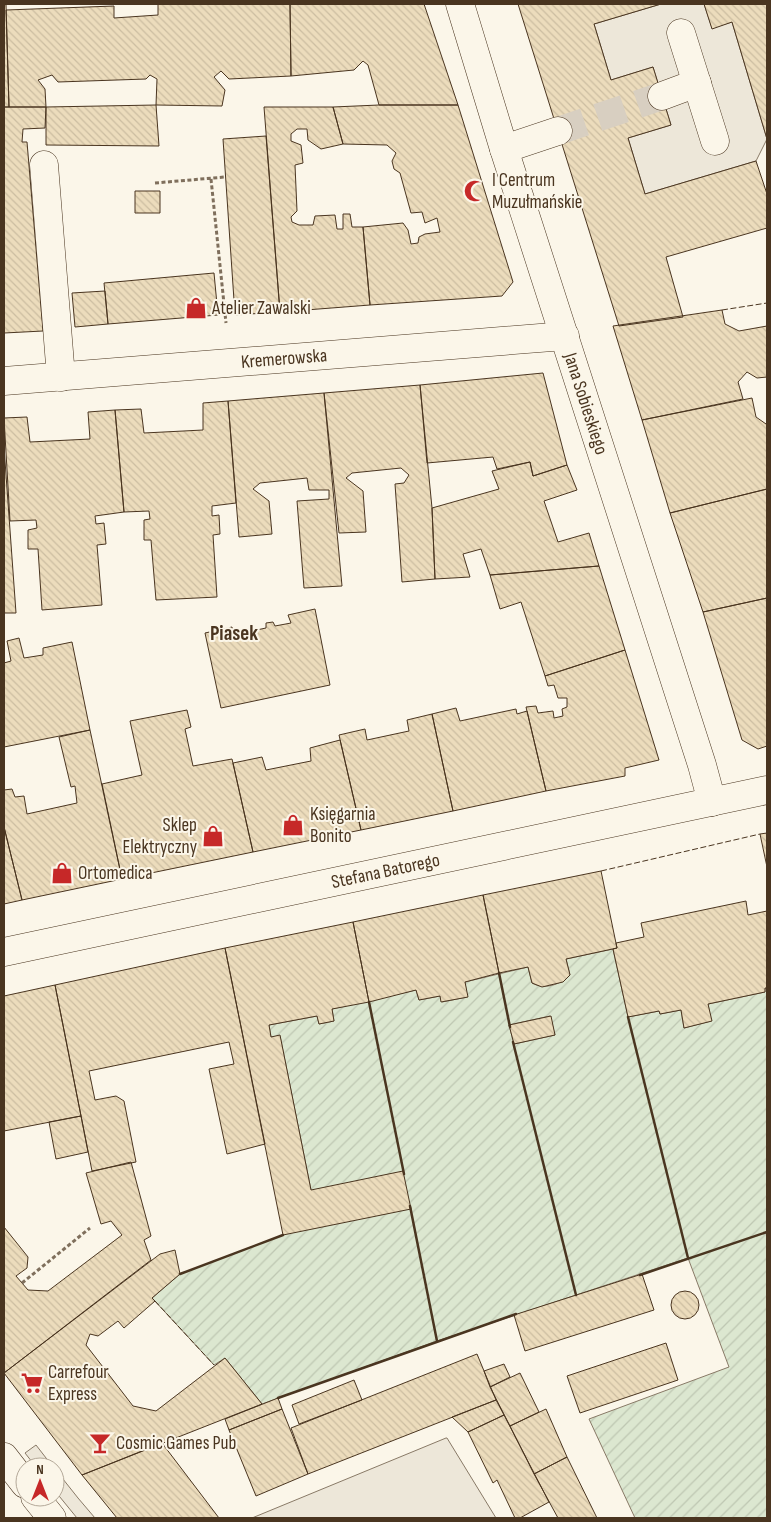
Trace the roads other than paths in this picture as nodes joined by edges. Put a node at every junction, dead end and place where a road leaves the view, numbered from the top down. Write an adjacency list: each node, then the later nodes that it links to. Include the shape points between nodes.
1 (460, 4): 7 (street, Jana Sobieskiego)
2 (681, 33): 3 (street)
3 (696, 83): 4 (street); 6 (street)
4 (662, 96)
5 (558, 131): 7 (street)
6 (715, 141)
7 (504, 149): 9 (street, Jana Sobieskiego)
8 (44, 165): 10 (street)
9 (565, 336): 10 (street, Kremerowska); 13 (street, Jana Sobieskiego)
10 (61, 377): 11 (street, Kremerowska)
11 (4, 381)
12 (767, 790): 13 (street, Stefana Batorego)
13 (712, 802): 14 (street, Stefana Batorego)
14 (4, 952)
15 (4, 1457): 16 (street)
16 (15, 1471)
17 (43, 1507): 18 (street)
18 (52, 1518)

